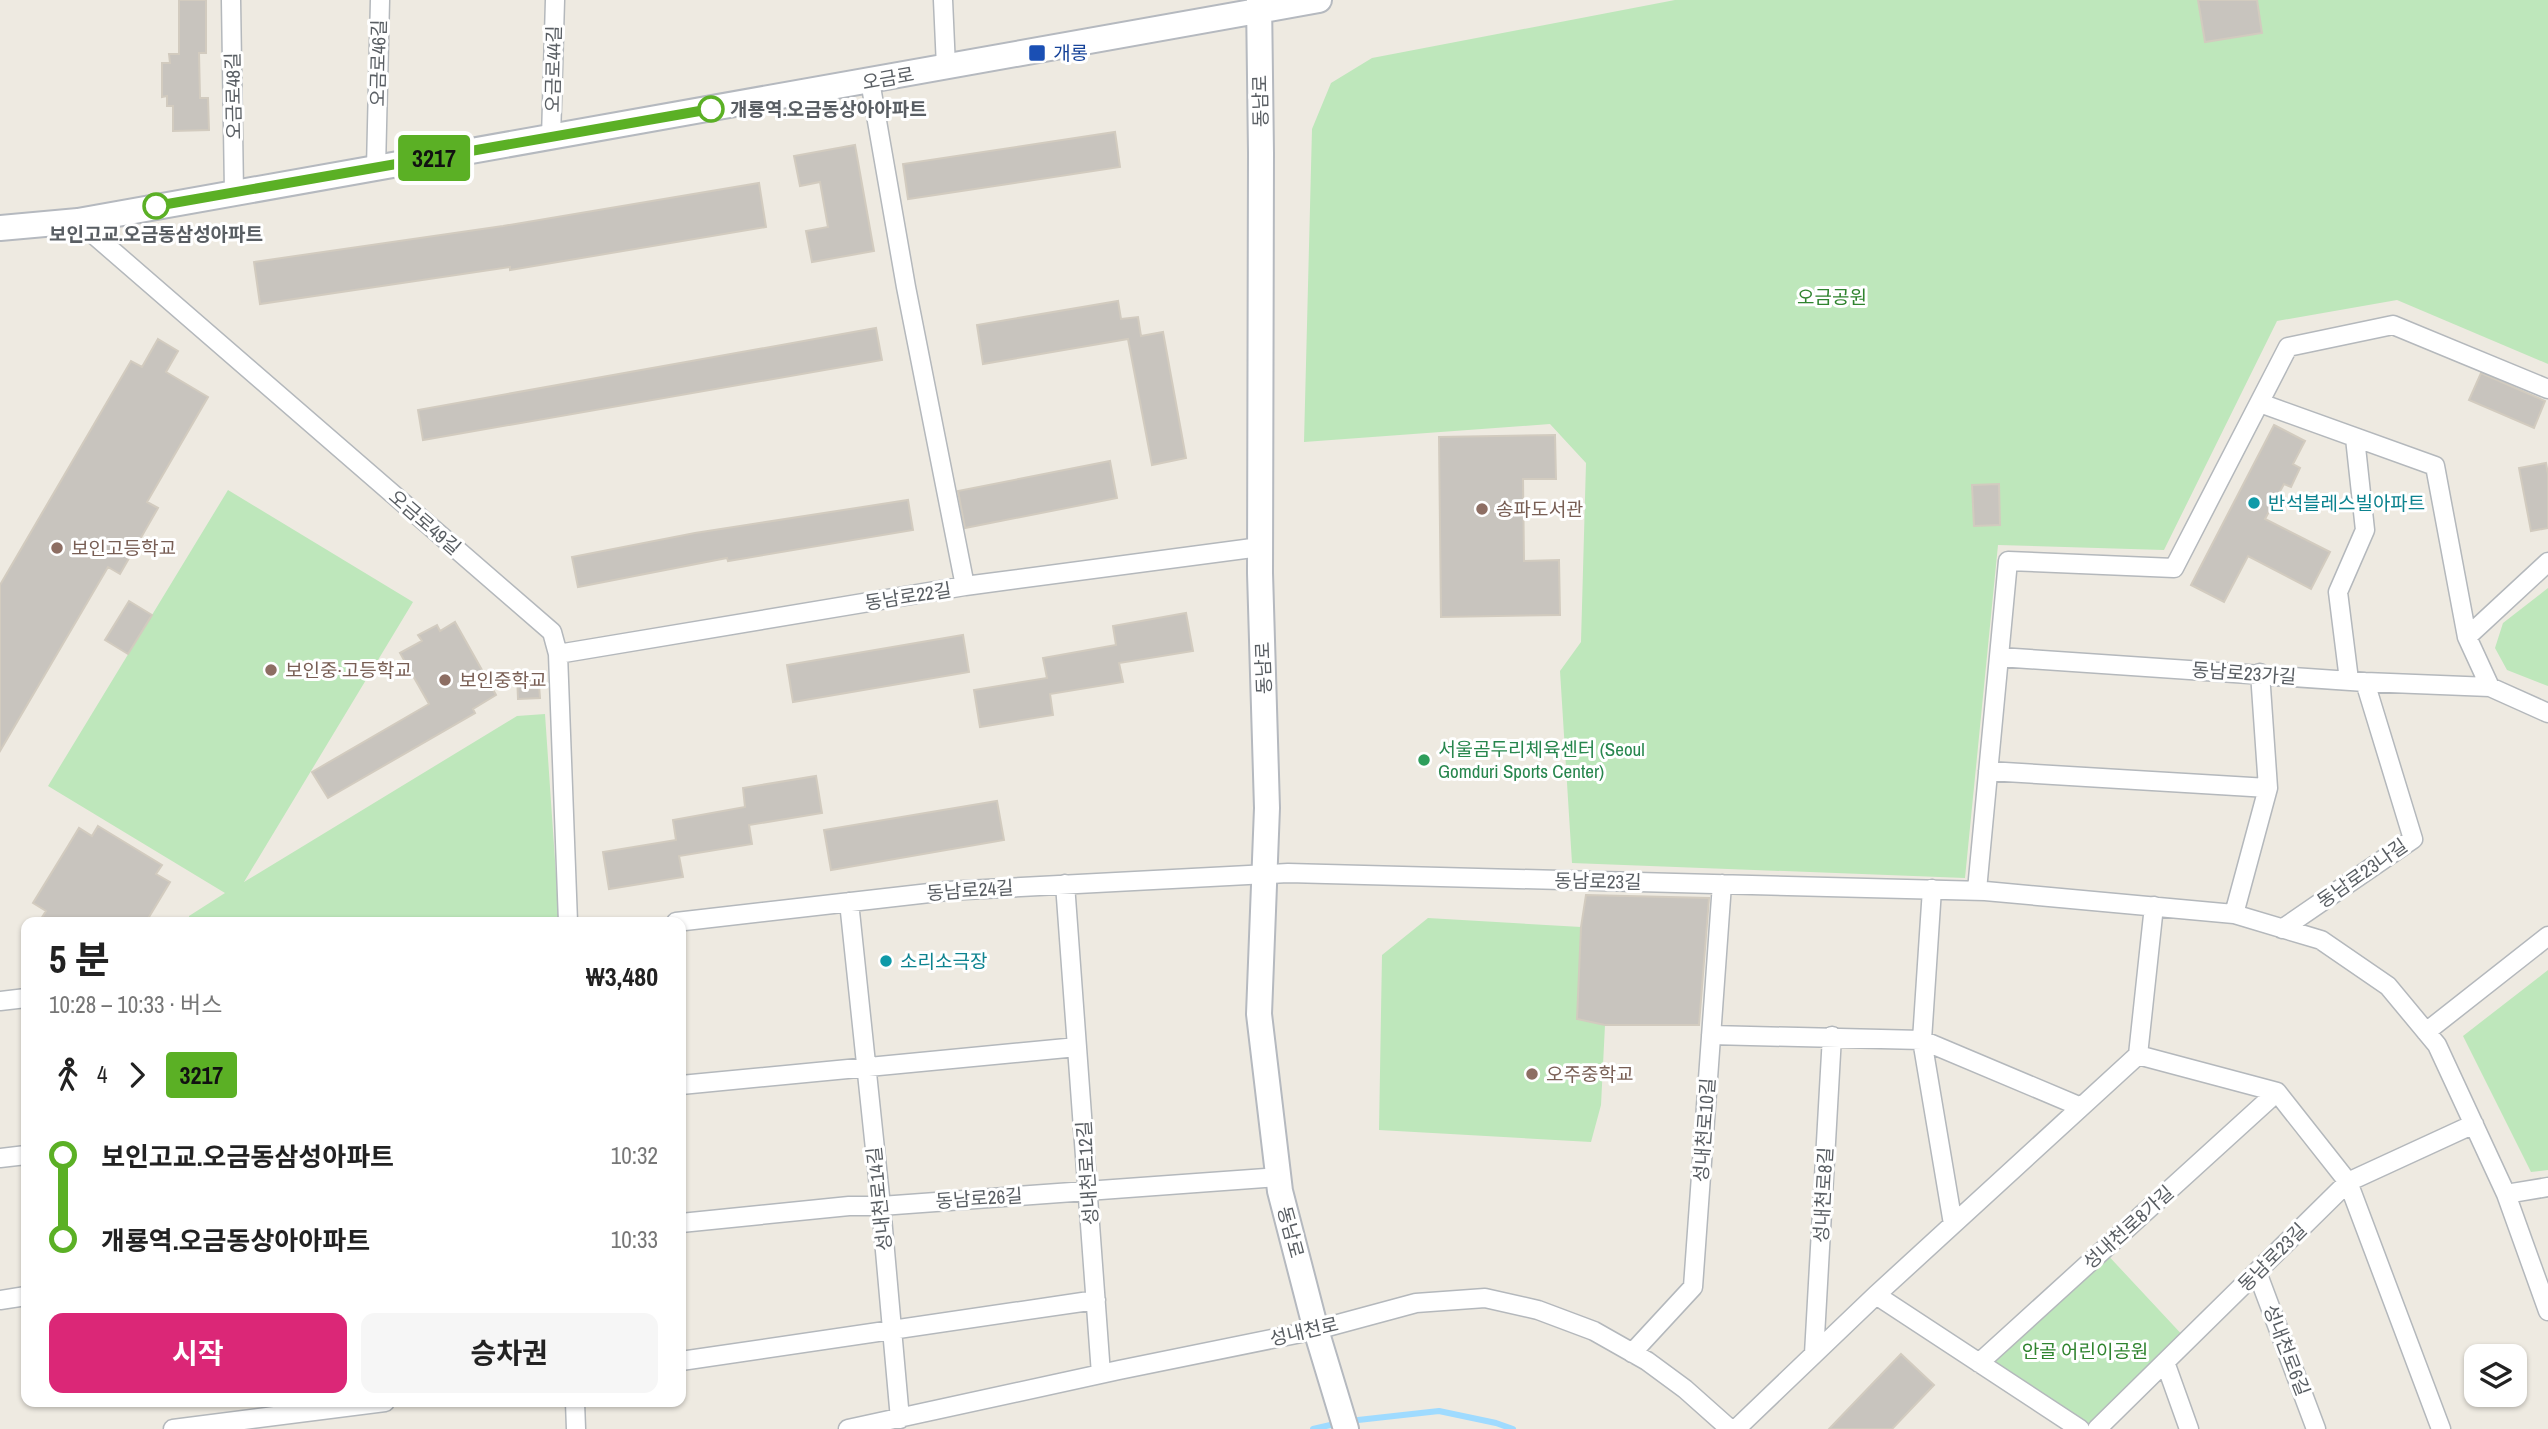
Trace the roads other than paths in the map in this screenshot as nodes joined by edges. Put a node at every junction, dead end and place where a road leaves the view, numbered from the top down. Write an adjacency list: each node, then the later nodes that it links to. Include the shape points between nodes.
1 (231, 0): 11 (street, 오금로48길)
2 (380, 0): 10 (street, 오금로46길)
3 (555, 0): 9 (street, 오금로44길)
4 (943, 0): 7 (street)
5 (1320, 0): 6 (main road, 오금로)
6 (1259, 5): 7 (main road, 오금로); 17 (main road, 동남로)
7 (946, 67): 8 (main road, 오금로)
8 (870, 81): 9 (main road, 오금로); 19 (street)
9 (551, 138): 10 (main road, 오금로)
10 (376, 168): 11 (main road, 오금로)
11 (234, 192): 12 (main road, 오금로)
12 (78, 221): 13 (main road, 오금로); 21 (street, 오금로49길, via 552,632)
13 (0, 228)
14 (2548, 389): 15 (street, via 2393,325 2288,347)
15 (2260, 403): 16 (street); 22 (street, via 2174,568 2007,561)
16 (2356, 438): 20 (street, via 2435,466); 24 (street, 동남로23나길, via 2365,530 2338,592)
17 (1260, 547): 19 (street, 동남로22길); 29 (main road, 동남로, via 1267,808)
18 (2548, 562): 20 (street)
19 (965, 586): 21 (street, 동남로22길)
20 (2467, 637): 25 (street)
21 (558, 654): 37 (street, 오금로49길)
22 (1999, 657): 23 (street, 동남로23가길); 27 (street)
23 (2260, 673): 24 (street, 동남로23가길); 28 (street)
24 (2357, 681): 25 (street, 동남로23가길); 39 (street, 동남로23나길, via 2413,839)
25 (2490, 687): 26 (street, 동남로23가길)
26 (2548, 713)
27 (1988, 771): 28 (street); 33 (street)
28 (2268, 788): 36 (street)
29 (1264, 874): 30 (street, 동남로24길); 31 (street, 동남로23길); 56 (main road, 동남로, via 1259,1014)
30 (1065, 884): 34 (street, 동남로24길); 47 (street, 성내천로12길)
31 (1723, 884): 32 (street, 동남로23길); 44 (street, 성내천로10길)
32 (1932, 889): 33 (street, 동남로23길); 46 (street)
33 (1978, 890): 35 (street, 동남로23길)
34 (849, 902): 38 (street, 동남로24길); 49 (street, 성내천로14길)
35 (2154, 906): 36 (street, 동남로23길); 48 (street)
36 (2234, 914): 39 (street, 동남로23길)
37 (568, 917)
38 (686, 921)
39 (2283, 929): 43 (street, 동남로23길, via 2321,940 2388,986)
40 (2548, 936): 43 (street)
41 (21, 999): 42 (street)
42 (0, 1001)
43 (2426, 1032): 53 (street, 동남로23길, via 2437,1045)
44 (1711, 1035): 45 (street); 72 (street, 성내천로10길, via 1693,1287)
45 (1832, 1036): 46 (street); 73 (street, 성내천로8길)
46 (1922, 1040): 52 (street); 63 (street)
47 (1077, 1046): 49 (street); 59 (street, 성내천로12길)
48 (2138, 1055): 51 (street); 52 (street)
49 (866, 1068): 50 (street); 61 (street, 성내천로14길)
50 (686, 1085)
51 (2277, 1092): 57 (street); 76 (street, 성내천로8가길)
52 (2081, 1107): 63 (street)
53 (2474, 1124): 57 (street, 동남로23길); 60 (street, 동남로23길)
54 (21, 1156): 55 (street)
55 (0, 1158)
56 (1279, 1177): 59 (street, 동남로26길); 71 (main road, 동남로)
57 (2348, 1182): 64 (street, 동남로23길); 92 (street)
58 (2548, 1186): 60 (street)
59 (1088, 1190): 61 (street, 동남로26길); 68 (street, 성내천로12길)
60 (2506, 1194): 69 (street, 동남로23길)
61 (881, 1206): 62 (street, 동남로26길); 70 (street, 성내천로14길)
62 (686, 1222)
63 (1954, 1224): 65 (street)
64 (2257, 1272): 75 (street, 동남로23길); 91 (street, 성내천로6길)
65 (1876, 1295): 73 (street); 76 (street)
66 (21, 1297): 67 (street)
67 (0, 1300)
68 (1096, 1300): 70 (street); 77 (street, 성내천로12길)
69 (2548, 1311)
70 (891, 1329): 74 (street); 81 (street, 성내천로14길)
71 (1316, 1330): 72 (street, 성내천로, via 1416,1303 1485,1298 1538,1310 1594,1331); 77 (street, 성내천로); 85 (main road, 동남로)
72 (1632, 1353): 86 (street, 성내천로, via 1685,1389)
73 (1814, 1354): 87 (street)
74 (686, 1360)
75 (2165, 1362): 89 (street, 동남로23길); 90 (street)
76 (1979, 1363): 88 (street)
77 (1101, 1374): 81 (street, 성내천로)
78 (345, 1407): 80 (street)
79 (575, 1407): 83 (street)
80 (272, 1416): 82 (street)
81 (900, 1419): 84 (street, 성내천로)
82 (173, 1429)
83 (576, 1429)
84 (848, 1429)
85 (1346, 1429)
86 (1730, 1429)
87 (1735, 1429)
88 (2080, 1429)
89 (2097, 1429)
90 (2189, 1429)
91 (2316, 1429)
92 (2441, 1429)

